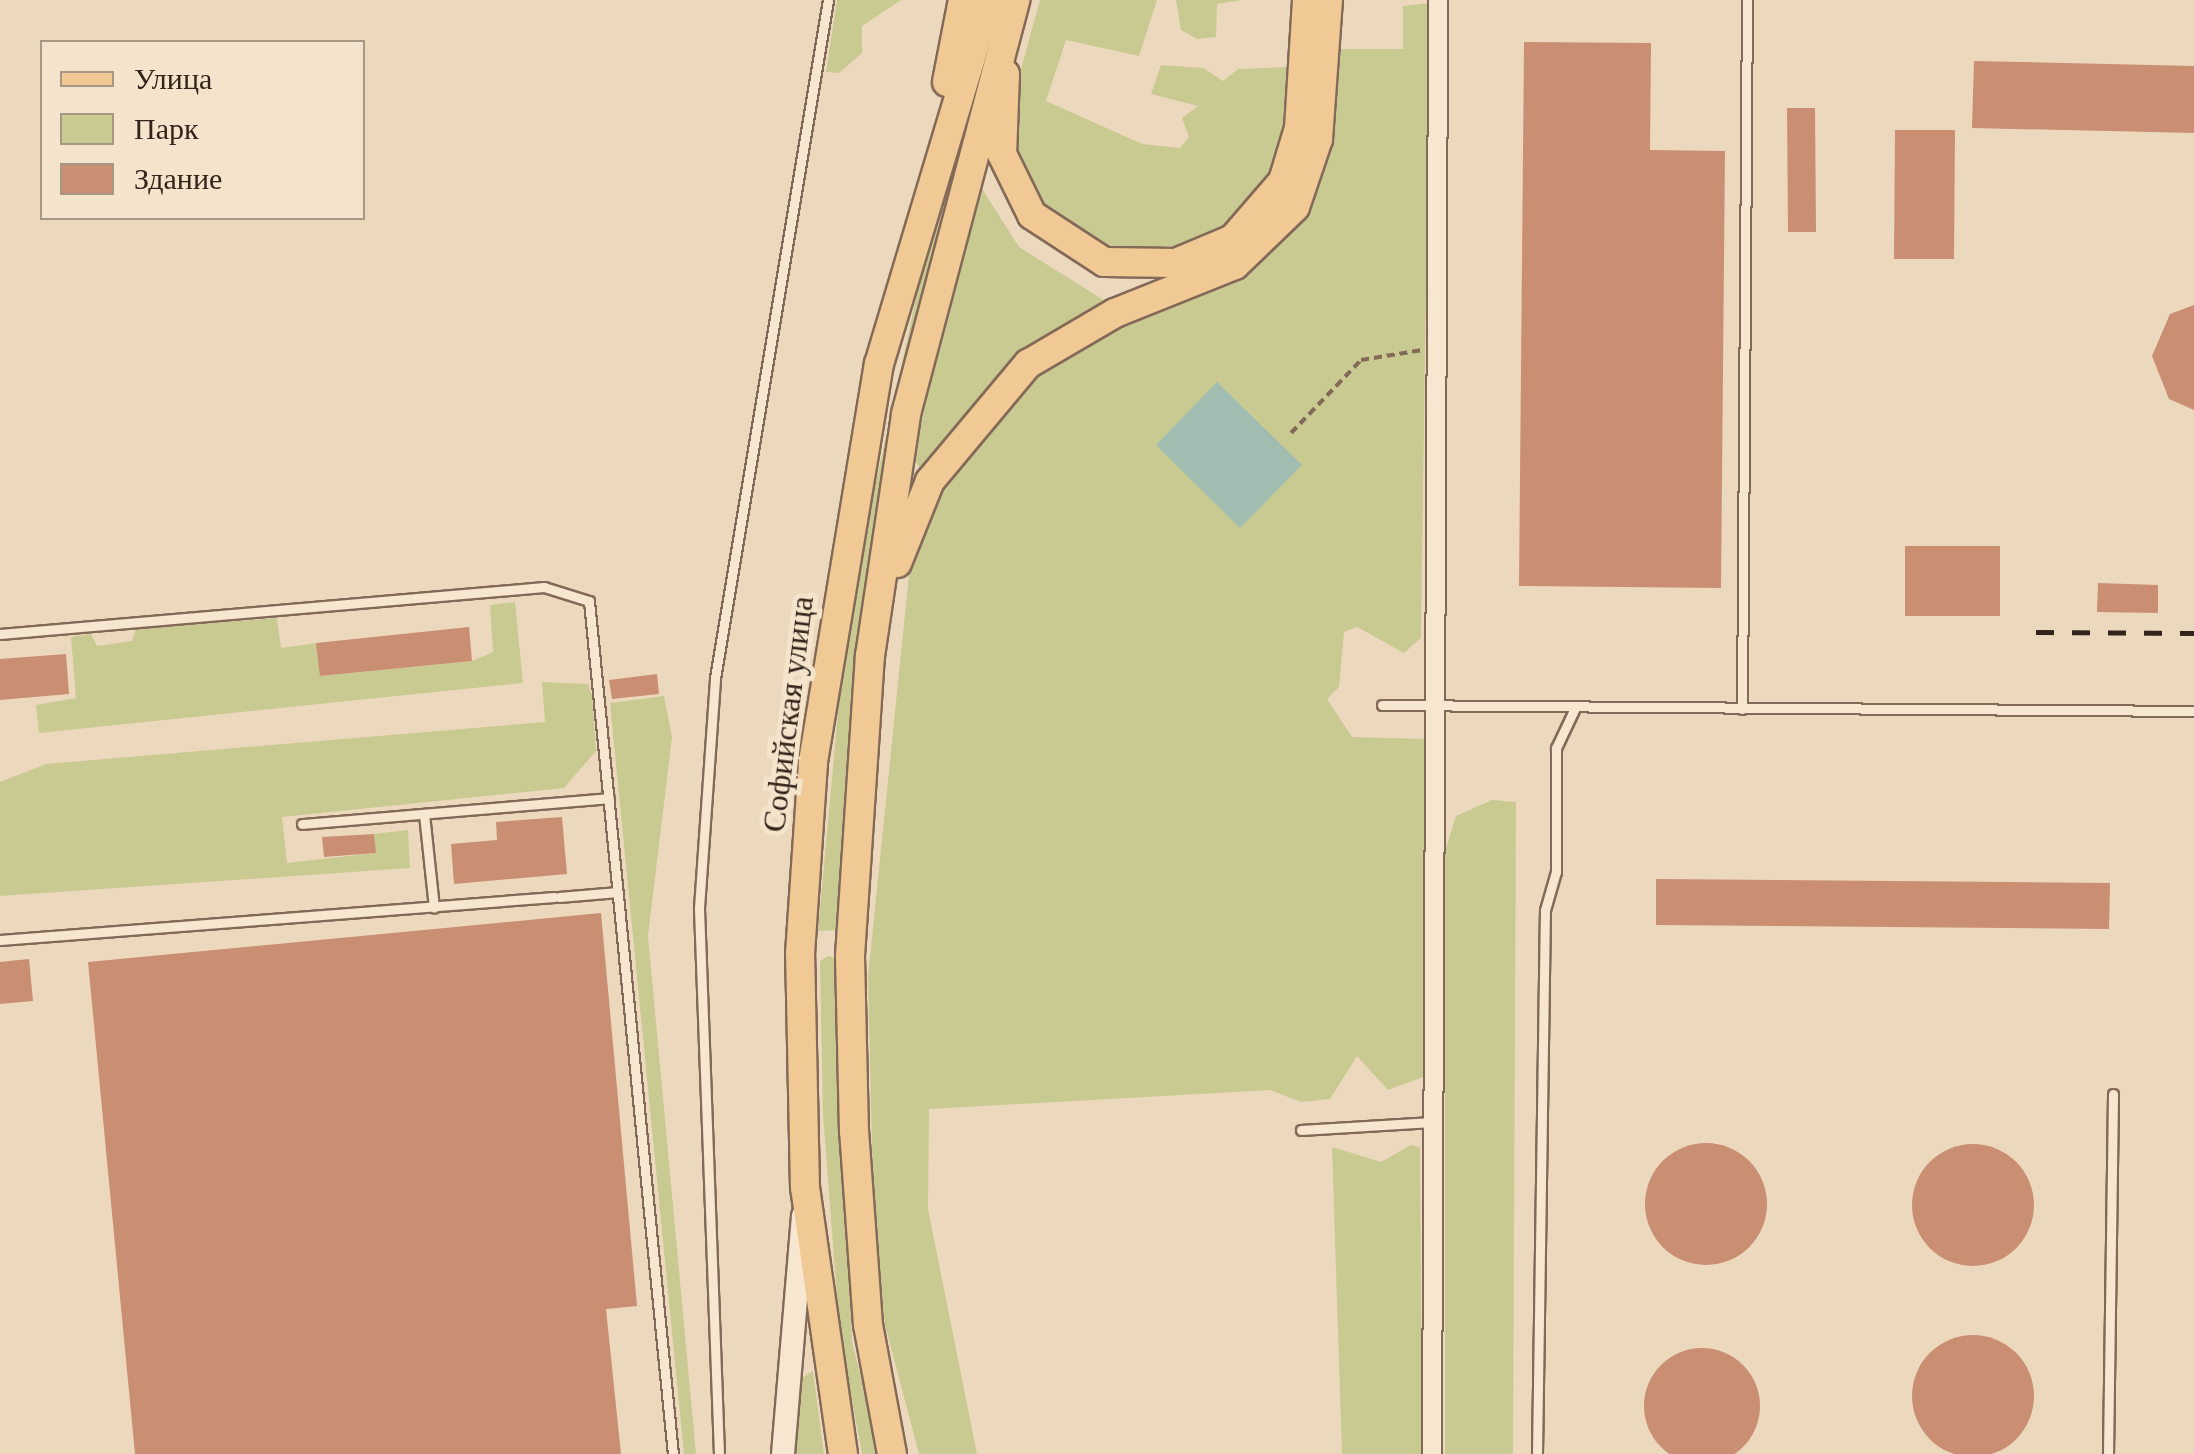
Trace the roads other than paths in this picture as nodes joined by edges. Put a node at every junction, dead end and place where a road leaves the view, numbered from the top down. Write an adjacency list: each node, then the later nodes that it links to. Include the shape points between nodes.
1 (828, 0): 29 (lane, via 715,678 699,908)
2 (963, 0): 8 (main road)
3 (1307, 0): 7 (main road, via 1299,128 1273,200 1209,254 1150,268 1084,254 1017,195 1001,124)
4 (1328, 0): 10 (main road, via 1318,139 1294,208 1235,265 1115,314 1004,386 914,509)
5 (1438, 0): 12 (street)
6 (1746, 0): 14 (lane)
7 (1006, 1): 8 (main road, Софийская улица); 10 (main road, via 906,414)
8 (943, 131): 22 (main road, Софийская улица, via 851,496 814,762)
9 (0, 634): 16 (lane, via 544,588 589,601)
10 (870, 656): 23 (main road)
11 (1382, 705): 12 (lane)
12 (1438, 706): 13 (lane); 25 (street)
13 (1575, 708): 14 (lane); 34 (lane, via 1556,748 1556,872 1545,910)
14 (1742, 709): 15 (lane)
15 (2194, 711)
16 (609, 798): 17 (lane); 19 (lane)
17 (424, 814): 18 (lane); 20 (lane)
18 (302, 824)
19 (618, 892): 20 (lane); 28 (lane)
20 (434, 907): 21 (lane)
21 (0, 940)
22 (800, 954): 23 (main road, via 820,943); 27 (main road, Софийская улица)
23 (850, 956): 32 (main road, via 860,1250)
24 (2114, 1094): 35 (lane)
25 (1434, 1122): 26 (lane); 33 (street)
26 (1301, 1130)
27 (806, 1188): 30 (street); 31 (main road, Софийская улица)
28 (673, 1454)
29 (719, 1454)
30 (783, 1454)
31 (843, 1454)
32 (892, 1454)
33 (1432, 1454)
34 (1537, 1454)
35 (2108, 1454)

